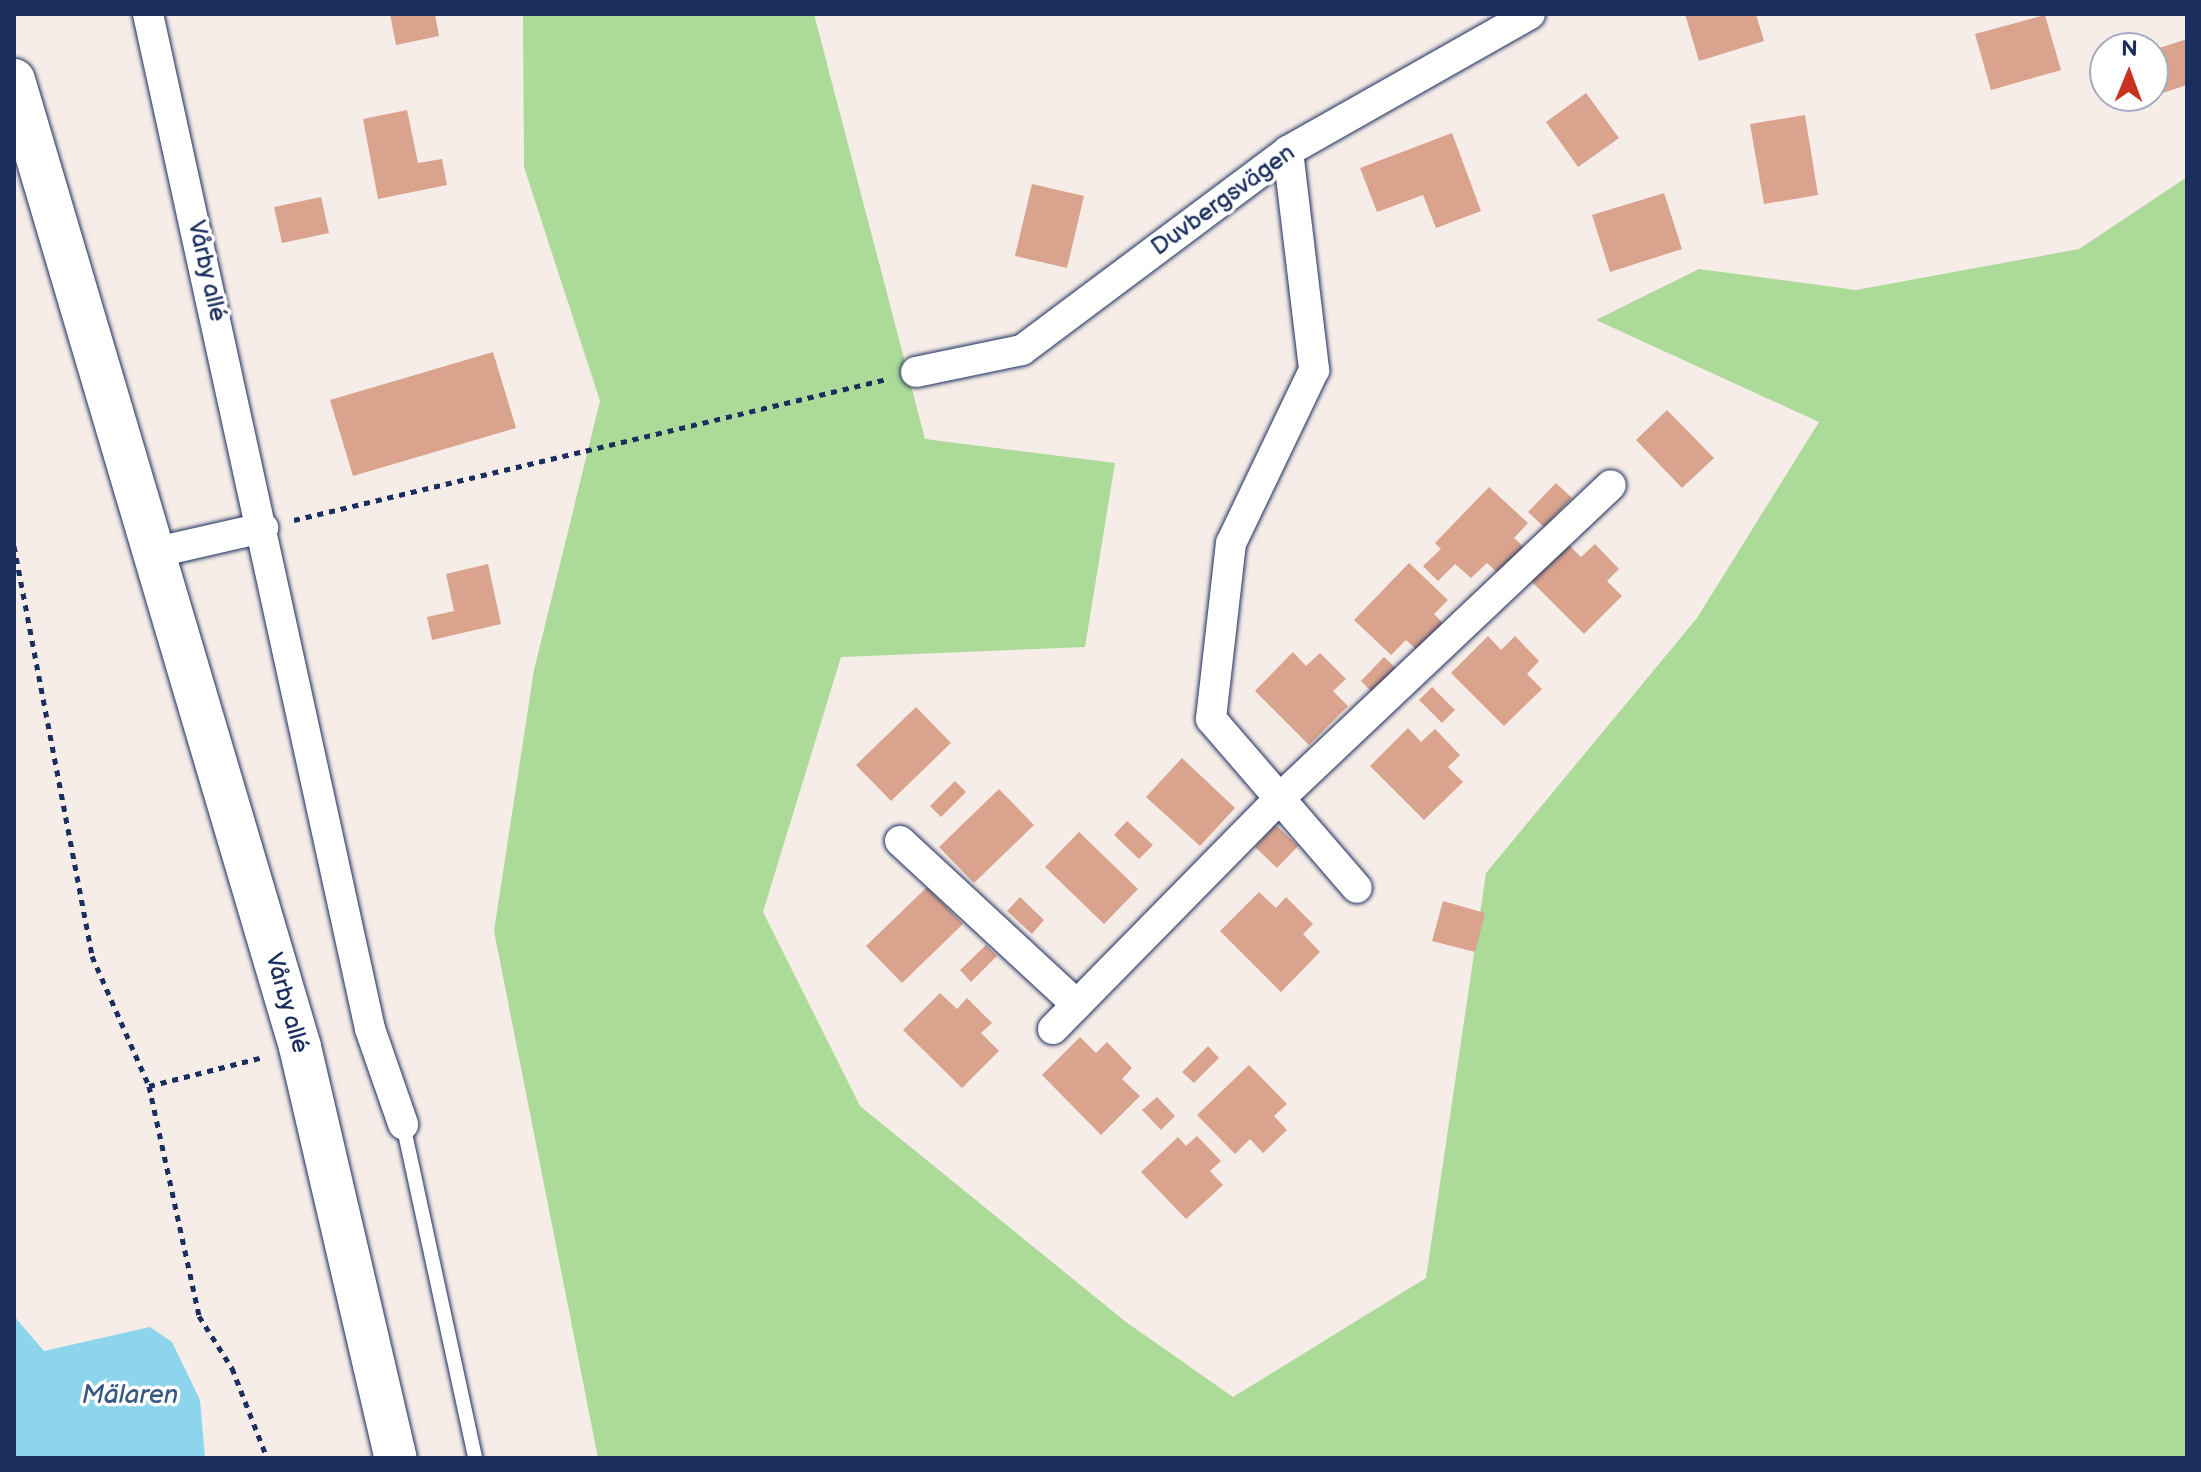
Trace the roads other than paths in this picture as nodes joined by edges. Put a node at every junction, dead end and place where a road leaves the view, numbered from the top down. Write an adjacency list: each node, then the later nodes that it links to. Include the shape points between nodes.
1 (148, 14): 7 (street, Vårby allé)
2 (1530, 14): 4 (street, Duvbergsvägen)
3 (14, 80): 8 (street, Vårby allé)
4 (1288, 151): 5 (street, Duvbergsvägen, via 1022,350); 9 (street, via 1314,370 1231,543 1211,719)
5 (916, 372)
6 (1611, 485): 9 (street)
7 (263, 528): 8 (street); 14 (street, Vårby allé, via 370,1029)
8 (157, 552): 15 (street, Vårby allé, via 300,1047)
9 (1278, 800): 11 (street); 12 (street)
10 (900, 841): 12 (street)
11 (1357, 888)
12 (1077, 1005): 13 (street)
13 (1053, 1029)
14 (403, 1124): 16 (lane)
15 (396, 1458)
16 (475, 1458)

